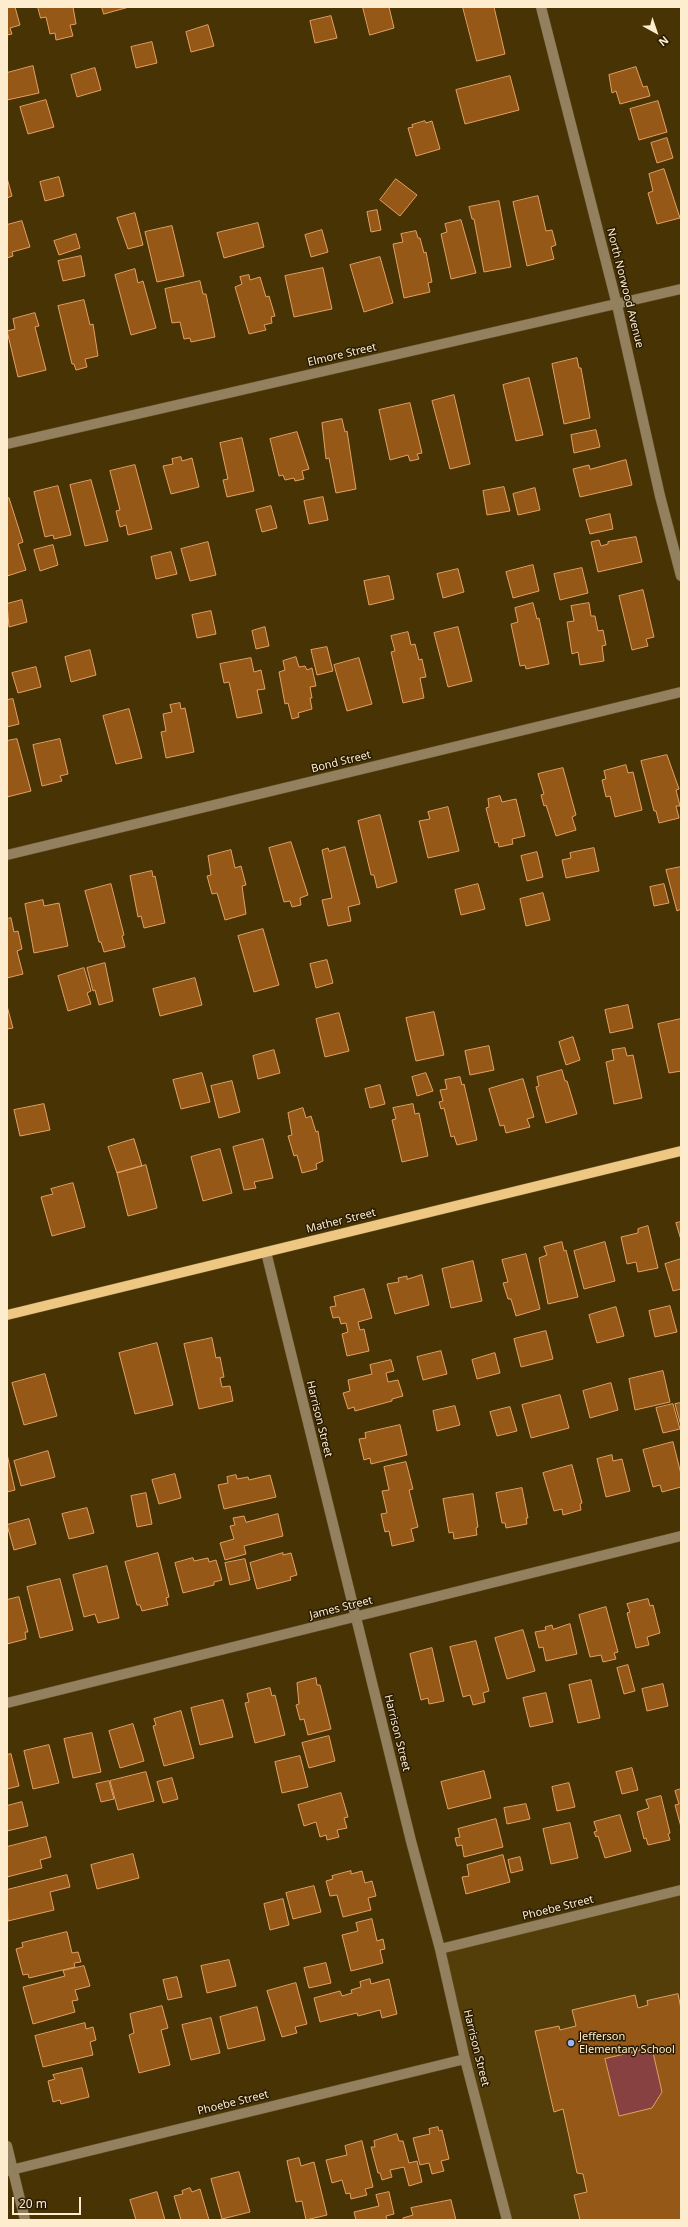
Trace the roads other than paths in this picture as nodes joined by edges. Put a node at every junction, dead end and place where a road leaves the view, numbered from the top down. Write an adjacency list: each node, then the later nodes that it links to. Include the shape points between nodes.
1 (541, 7): 3 (street, North Norwood Avenue)
2 (681, 289): 3 (street, Elmore Street)
3 (618, 305): 4 (street, Elmore Street); 5 (street, North Norwood Avenue, via 660,496)
4 (7, 444)
5 (681, 576)
6 (681, 692): 7 (street, Bond Street)
7 (7, 855)
8 (681, 1151): 9 (main road, Mather Street)
9 (266, 1252): 10 (main road, Mather Street); 12 (street, Harrison Street)
10 (7, 1316)
11 (681, 1536): 12 (street, James Street)
12 (356, 1616): 13 (street, James Street); 15 (street, Harrison Street)
13 (7, 1702)
14 (681, 1890): 15 (street, Phoebe Street)
15 (440, 1949): 16 (street, Harrison Street)
16 (465, 2059): 18 (street, Phoebe Street); 20 (street, Harrison Street)
17 (7, 2146): 18 (street)
18 (10, 2171): 19 (street)
19 (25, 2220)
20 (507, 2220)

